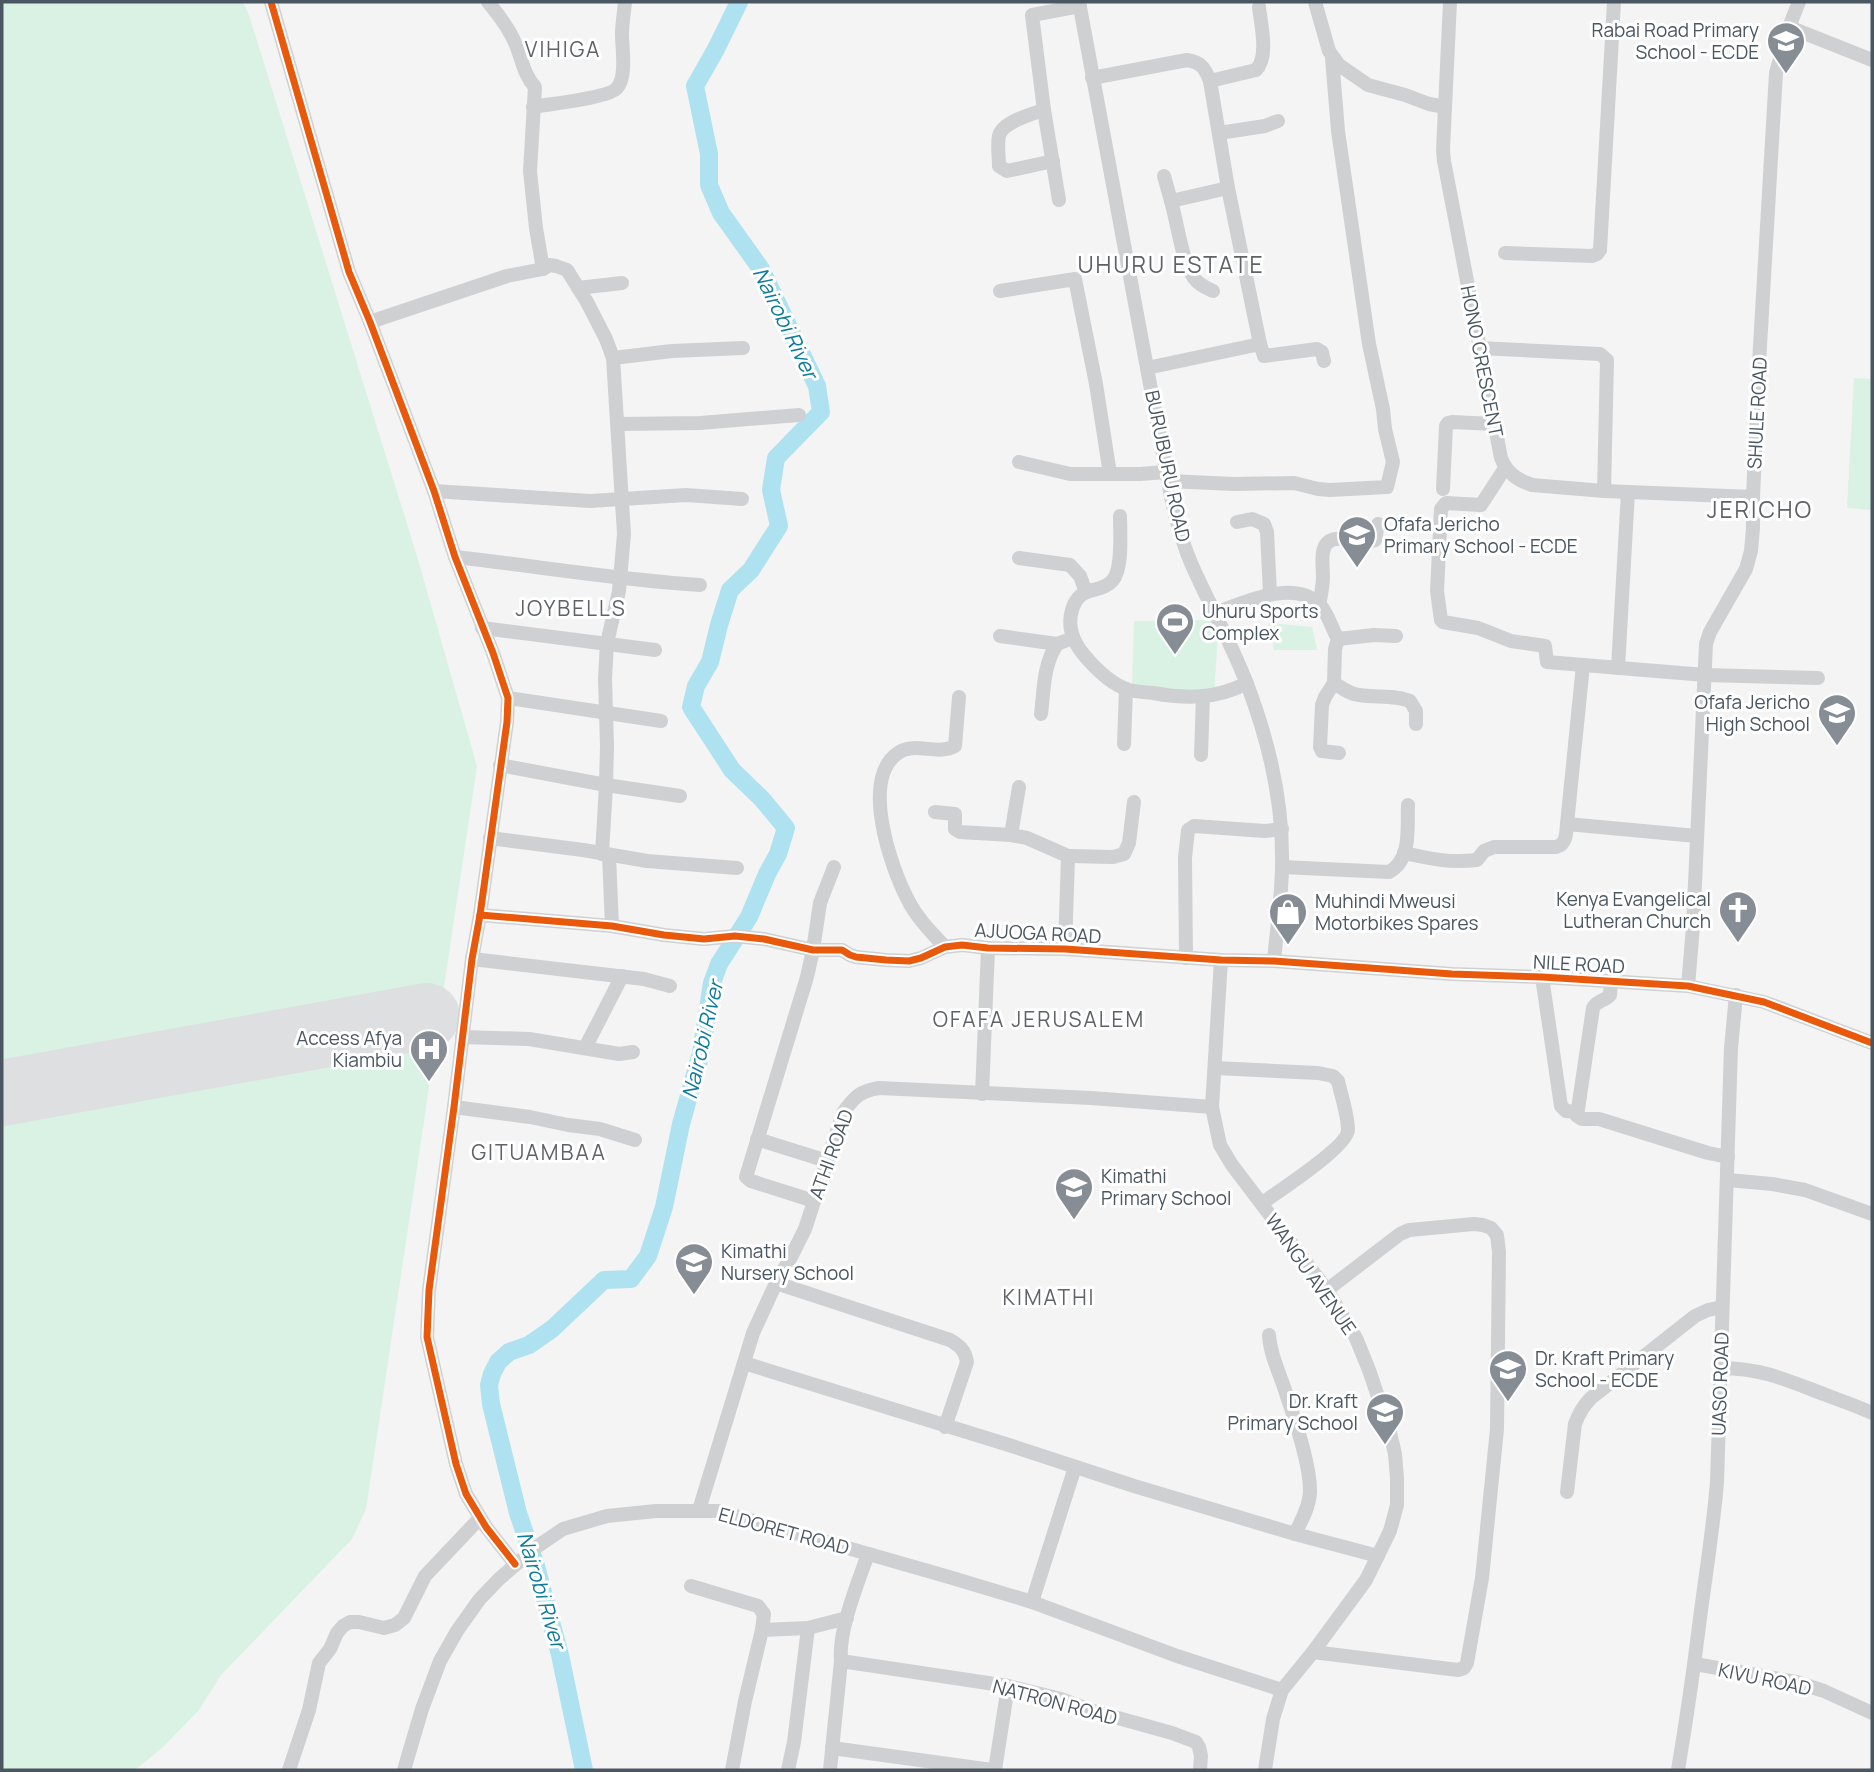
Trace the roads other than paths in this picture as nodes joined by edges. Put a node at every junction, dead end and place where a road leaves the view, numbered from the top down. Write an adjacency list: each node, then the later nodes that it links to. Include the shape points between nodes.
1 (271, 2): 31 (street, via 349,272)
2 (488, 2): 15 (street, via 515,42 528,80 535,87)
3 (625, 2): 15 (street, via 622,75 617,88)
4 (1315, 2): 11 (street)
5 (1450, 2): 16 (street, HONO CRESCENT)
6 (1614, 2): 25 (street, via 1600,250 1592,256)
7 (1799, 2): 10 (street, SHULE ROAD)
8 (1079, 4): 13 (street, BURUBURU ROAD); 17 (street, via 1032,15)
9 (1259, 7): 14 (street, via 1263,35 1260,66)
10 (1789, 27): 12 (street); 49 (street, SHULE ROAD, via 1774,85)
11 (1332, 58): 16 (street, via 1368,85); 44 (street, via 1369,344 1393,462 1387,487 1330,490 1294,483 1234,484)
12 (1872, 60)
13 (1092, 78): 14 (street, via 1187,60 1206,69); 37 (street, BURUBURU ROAD)
14 (1210, 81): 19 (street)
15 (533, 107): 26 (street, via 530,172)
16 (1445, 107): 34 (street, HONO CRESCENT, via 1444,161)
17 (1044, 110): 20 (street); 20 (street, via 1002,129 999,166 1007,171)
18 (1278, 121): 19 (street)
19 (1219, 133): 22 (street)
20 (1052, 161): 23 (street)
21 (1164, 176): 24 (street)
22 (1228, 188): 24 (street); 32 (street)
23 (1059, 200)
24 (1171, 201): 30 (street, via 1192,275)
25 (1505, 253)
26 (543, 269): 28 (street, via 562,267); 31 (street, via 507,276)
27 (622, 283): 28 (street)
28 (578, 288): 35 (street)
29 (1000, 291): 43 (street, via 1075,279)
30 (1213, 291)
31 (370, 322): 46 (street)
32 (1260, 344): 36 (street, via 1264,356 1317,349); 37 (street)
33 (743, 348): 35 (street)
34 (1479, 348): 40 (street, HONO CRESCENT); 47 (street, via 1600,354 1607,360)
35 (613, 358): 39 (street)
36 (1324, 360)
37 (1147, 368): 44 (street, BURUBURU ROAD)
38 (799, 415): 39 (street)
39 (618, 424): 50 (street)
40 (1494, 424): 42 (street, HONO CRESCENT); 45 (street, via 1448,423)
41 (1019, 462): 43 (street, via 1070,474)
42 (1505, 468): 47 (street, via 1532,485); 71 (street, via 1481,505 1446,503 1441,509 1437,591 1441,620 1545,646 1547,662)
43 (1110, 474): 44 (street)
44 (1167, 476): 62 (street, BURUBURU ROAD, via 1179,530)
45 (1443, 489)
46 (434, 491): 50 (street, via 590,501); 55 (street)
47 (1604, 491): 48 (street)
48 (1628, 492): 49 (street); 72 (street)
49 (1753, 497): 73 (street, SHULE ROAD, via 1751,551 1746,569 1710,632)
50 (622, 498): 51 (street, via 686,495); 57 (street)
51 (742, 499)
52 (1120, 516): 59 (street, via 1114,579)
53 (1237, 522): 60 (street, via 1252,519 1264,524)
54 (1378, 524): 61 (street, via 1375,540 1333,539 1327,543 1322,552)
55 (455, 557): 57 (street); 63 (street)
56 (1019, 558): 59 (street, via 1070,565)
57 (620, 579): 58 (street); 68 (street)
58 (700, 585)
59 (1086, 592): 66 (street, via 1072,610)
60 (1270, 594): 61 (street, via 1302,594); 62 (street)
61 (1319, 605): 67 (street)
62 (1215, 612): 75 (street, BURUBURU ROAD)
63 (482, 628): 68 (street); 80 (street)
64 (1000, 636): 69 (street)
65 (1396, 636): 67 (street)
66 (1073, 638): 69 (street); 77 (street, via 1090,663)
67 (1338, 639): 76 (street)
68 (607, 643): 70 (street); 81 (street)
69 (1057, 644): 82 (street, via 1046,667)
70 (654, 650)
71 (1583, 665): 72 (street); 95 (street)
72 (1618, 667): 73 (street)
73 (1705, 675): 74 (street); 98 (street, SHULE ROAD)
74 (1818, 678)
75 (1247, 683): 79 (street); 96 (street, BURUBURU ROAD, via 1272,762)
76 (1334, 683): 84 (street, via 1360,696 1410,701); 86 (street, via 1322,705 1320,747)
77 (1126, 689): 79 (street); 85 (street)
78 (958, 697): 108 (street, via 956,746 898,752 881,779 880,795 884,836 894,868 924,926)
79 (1203, 697): 87 (street)
80 (508, 698): 81 (street); 88 (street)
81 (606, 712): 83 (street); 89 (street)
82 (1041, 714)
83 (661, 721)
84 (1416, 724)
85 (1124, 744)
86 (1339, 753)
87 (1201, 755)
88 (500, 765): 89 (street); 99 (street)
89 (606, 785): 91 (street); 101 (street)
90 (1018, 786): 97 (street)
91 (680, 796)
92 (1134, 802): 102 (street, via 1124,854)
93 (1408, 805): 100 (street)
94 (935, 812): 97 (street, via 956,814 960,832)
95 (1567, 824): 98 (street); 100 (street, via 1564,841 1556,847 1494,847 1477,860 1462,862)
96 (1282, 830): 104 (street, BURUBURU ROAD); 112 (street, via 1194,826 1188,830)
97 (1012, 835): 102 (street)
98 (1696, 836): 120 (street, SHULE ROAD)
99 (490, 838): 101 (street); 106 (street)
100 (1405, 853): 104 (street, via 1389,872)
101 (606, 855): 105 (street); 107 (street)
102 (1068, 856): 110 (street)
103 (834, 867): 111 (street, via 820,903)
104 (1282, 867): 115 (street, BURUBURU ROAD)
105 (737, 868)
106 (480, 915): 107 (street, AJUOGA ROAD); 113 (street)
107 (612, 926): 111 (street, AJUOGA ROAD, via 704,939 764,939)
108 (945, 947): 109 (street, AJUOGA ROAD); 111 (street, AJUOGA ROAD, via 909,961)
109 (988, 948): 110 (street, AJUOGA ROAD); 127 (street, AJUOGA ROAD)
110 (1065, 949): 112 (street, AJUOGA ROAD)
111 (813, 950): 131 (street)
112 (1186, 958): 114 (street, AJUOGA ROAD)
113 (472, 959): 116 (street); 122 (street)
114 (1222, 960): 115 (street, AJUOGA ROAD); 126 (street, WANGU AVENUE)
115 (1274, 961): 117 (street, NILE ROAD)
116 (622, 976): 119 (street); 124 (street)
117 (1542, 977): 118 (street, NILE ROAD); 130 (street, via 1561,1106)
118 (1611, 981): 120 (street, NILE ROAD); 130 (street, via 1610,995 1593,1009)
119 (670, 986)
120 (1688, 986): 121 (street, NILE ROAD)
121 (1736, 995): 123 (street, NILE ROAD); 133 (street, UASO ROAD)
122 (463, 1037): 124 (street, via 529,1039); 128 (street)
123 (1872, 1043)
124 (585, 1048): 125 (street)
125 (633, 1052)
126 (1216, 1068): 129 (street, WANGU AVENUE); 137 (street, via 1327,1074 1338,1081 1349,1131 1343,1142)
127 (982, 1094): 129 (street, ATHI ROAD); 134 (street, ATHI ROAD, via 864,1090 843,1113)
128 (454, 1107): 132 (street, via 600,1129); 150 (street, via 429,1290 428,1338 456,1464)
129 (1212, 1107): 137 (street, WANGU AVENUE, via 1220,1145)
130 (1577, 1112): 133 (street, via 1579,1118 1599,1119)
131 (758, 1139): 134 (street); 136 (street, via 747,1179)
132 (635, 1140)
133 (1728, 1157): 135 (street, UASO ROAD)
134 (827, 1161): 136 (street, ATHI ROAD)
135 (1728, 1180): 138 (street, via 1805,1190); 141 (street, UASO ROAD)
136 (814, 1201): 139 (street, ATHI ROAD, via 805,1229)
137 (1262, 1203): 140 (street, WANGU AVENUE)
138 (1872, 1214)
139 (776, 1283): 143 (street, ATHI ROAD); 146 (street, via 961,1347 967,1362)
140 (1327, 1290): 153 (street, WANGU AVENUE, via 1356,1338 1395,1454 1397,1504); 160 (street, via 1409,1230 1474,1224 1491,1228 1497,1235 1497,1429 1468,1663 1458,1670)
141 (1722, 1307): 144 (street, UASO ROAD); 148 (street, via 1695,1316 1583,1406 1576,1424)
142 (1269, 1335): 151 (street, via 1308,1470 1308,1505)
143 (744, 1363): 146 (street); 149 (street, ATHI ROAD)
144 (1721, 1368): 145 (street, via 1769,1374); 162 (street, UASO ROAD, via 1714,1517)
145 (1872, 1413)
146 (946, 1427): 147 (street)
147 (1075, 1467): 151 (street); 156 (street)
148 (1567, 1492)
149 (699, 1510): 152 (street, ELDORET ROAD); 154 (street, ELDORET ROAD, via 607,1516 563,1529)
150 (480, 1518): 154 (street); 167 (street, via 425,1576 404,1618 384,1628 350,1622 337,1633 319,1663)
151 (1295, 1534): 153 (street)
152 (868, 1554): 156 (street, ELDORET ROAD); 157 (street)
153 (1378, 1556): 160 (street, WANGU AVENUE, via 1358,1592)
154 (517, 1562): 168 (street, ELDORET ROAD, via 479,1600 440,1661)
155 (691, 1586): 159 (street, via 758,1606 764,1614)
156 (1032, 1602): 164 (street, ELDORET ROAD)
157 (847, 1618): 158 (street); 161 (street)
158 (808, 1628): 159 (street); 170 (street)
159 (762, 1630): 169 (street)
160 (1313, 1652): 164 (street, WANGU AVENUE)
161 (841, 1661): 163 (street, NATRON ROAD); 166 (street)
162 (1695, 1664): 165 (street, KIVU ROAD, via 1796,1682); 175 (street, UASO ROAD)
163 (1008, 1686): 172 (street); 173 (street, NATRON ROAD, via 1189,1739 1199,1747)
164 (1282, 1690): 174 (street, WANGU AVENUE)
165 (1872, 1713)
166 (832, 1748): 171 (street); 172 (street)
167 (289, 1770)
168 (404, 1770)
169 (732, 1770)
170 (788, 1770)
171 (830, 1770)
172 (993, 1770)
173 (1200, 1770)
174 (1265, 1770)
175 (1678, 1770)

